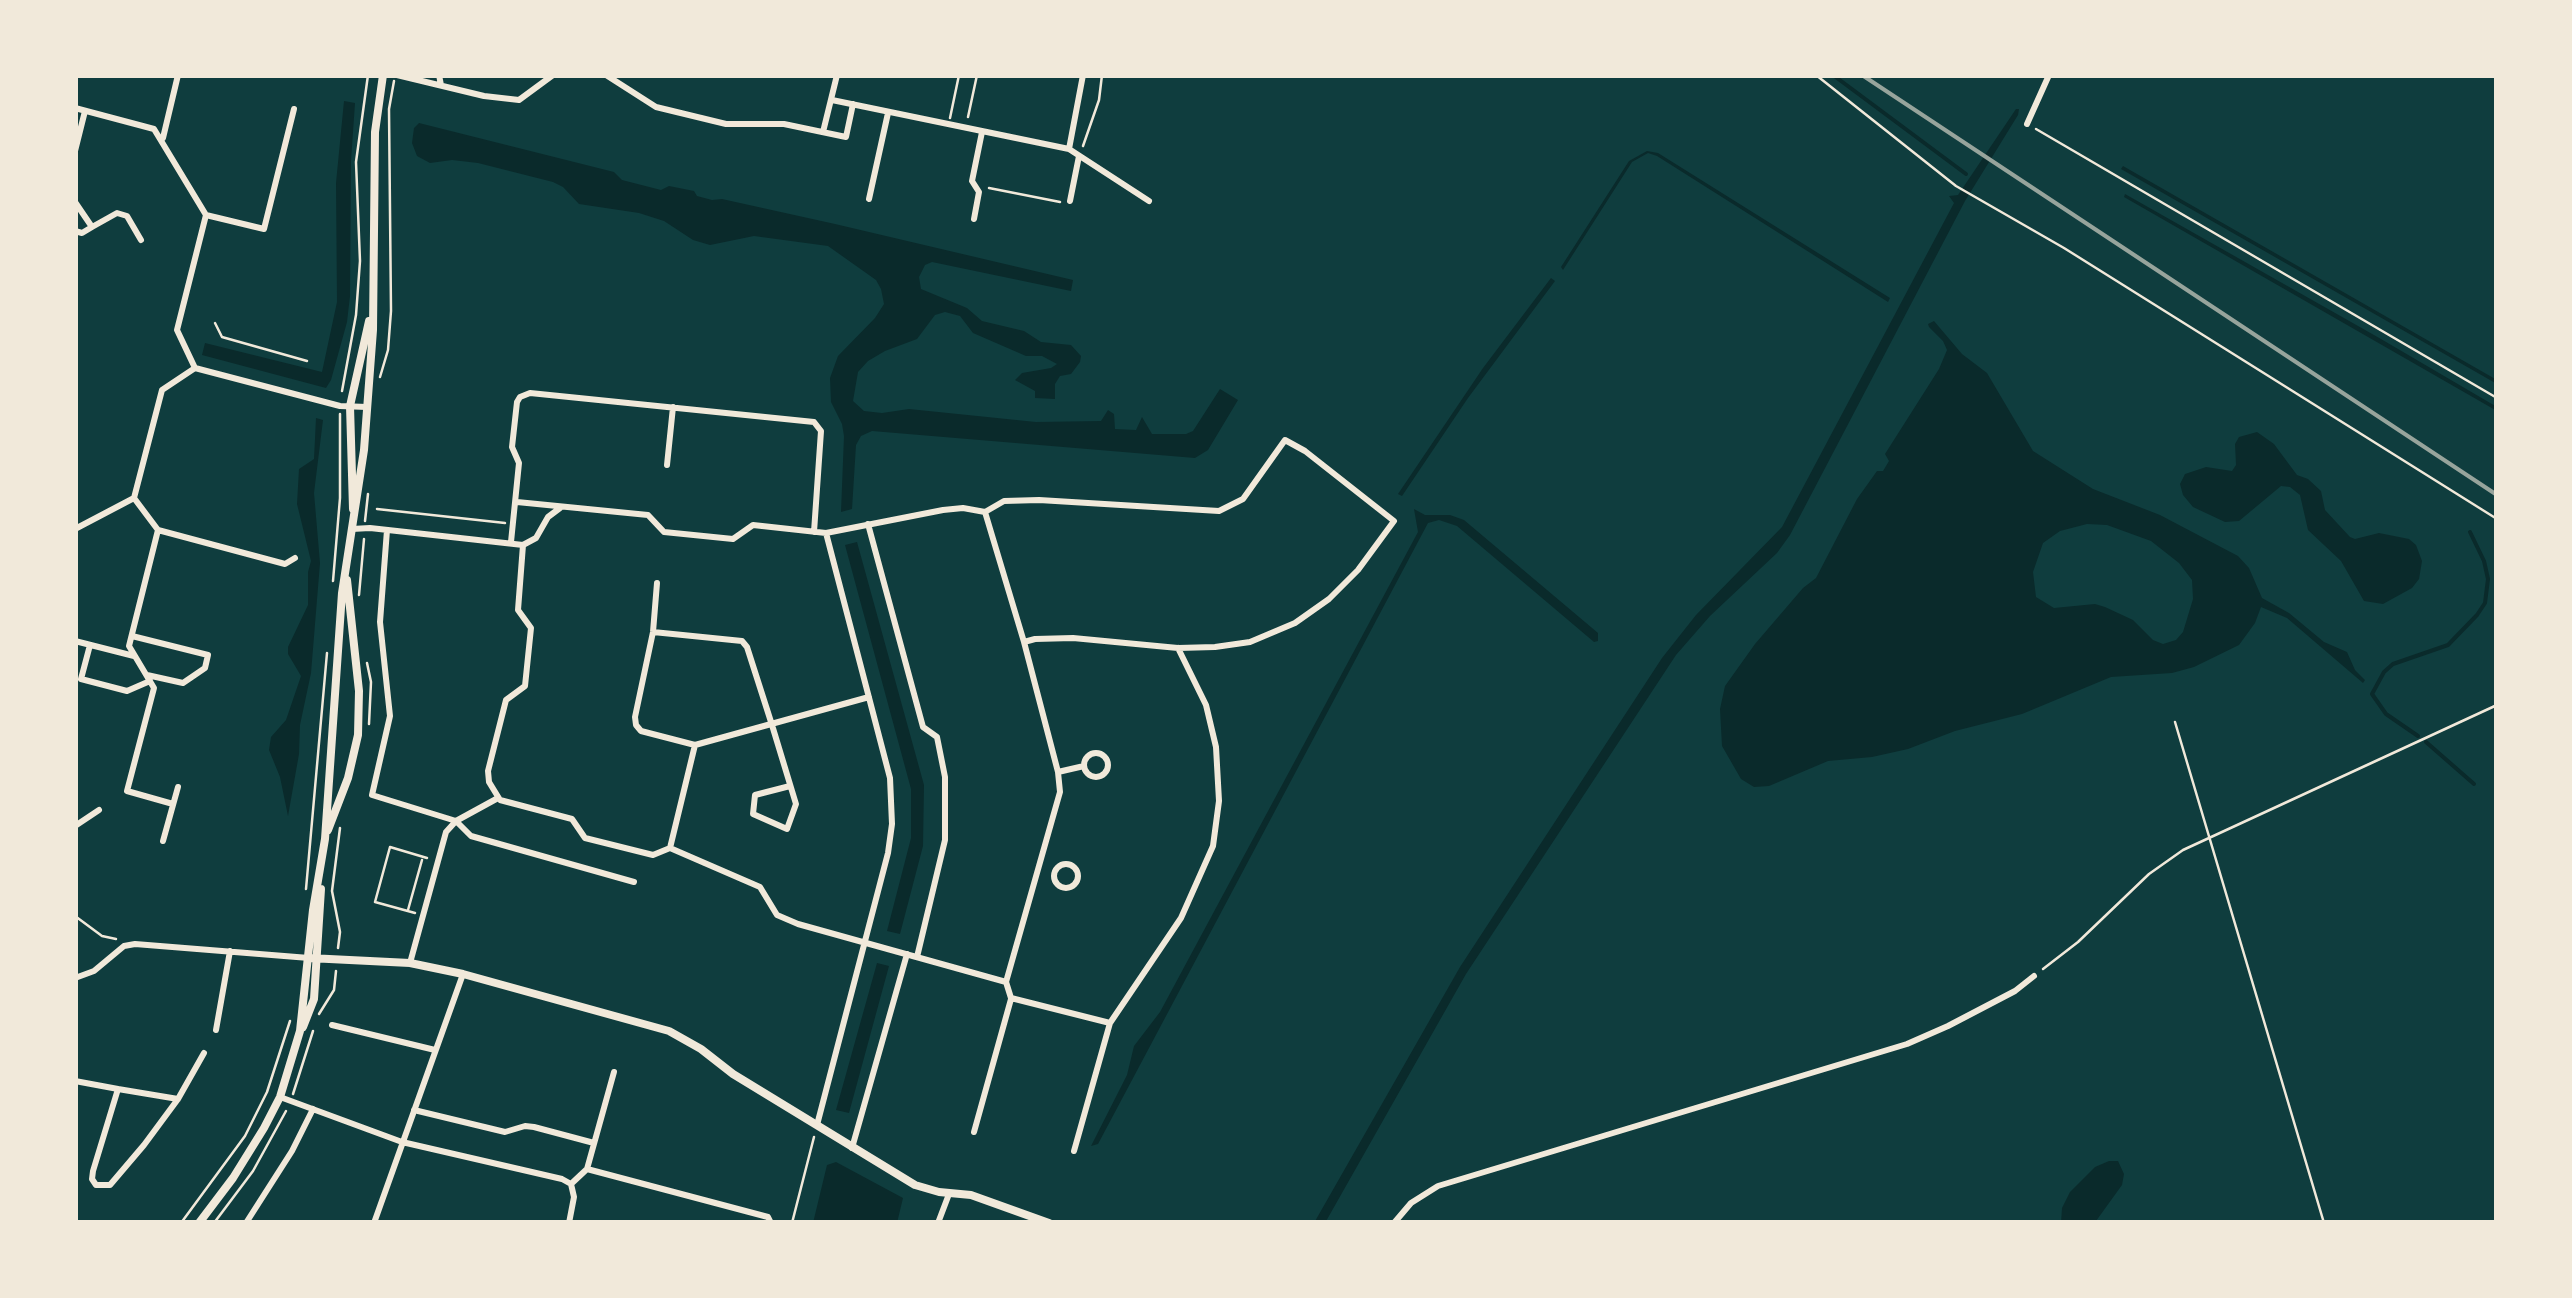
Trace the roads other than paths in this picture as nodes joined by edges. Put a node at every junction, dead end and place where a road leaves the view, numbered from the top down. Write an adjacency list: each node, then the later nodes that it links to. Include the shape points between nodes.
1 (178, 75): 20 (street)
2 (383, 75): 33 (street, via 374,132)
3 (397, 75): 10 (street)
4 (439, 75): 10 (street)
5 (552, 75): 10 (street, via 519,100)
6 (606, 75): 18 (street, via 656,108 686,116)
7 (837, 75): 11 (street)
8 (1083, 75): 21 (street)
9 (2049, 75): 17 (street)
10 (441, 85)
11 (832, 100): 12 (street); 18 (street)
12 (852, 104): 16 (street); 18 (street, via 846,137)
13 (75, 108): 15 (street)
14 (294, 109): 28 (street, via 264,230)
15 (85, 111): 20 (street, via 154,129); 22 (street)
16 (888, 112): 19 (street); 24 (street)
17 (2028, 124)
18 (823, 132)
19 (982, 132): 21 (street); 29 (street, via 972,181 979,192)
20 (163, 140): 28 (street)
21 (1069, 149): 23 (street)
22 (75, 151)
23 (1079, 156): 25 (street); 26 (street)
24 (869, 199)
25 (1070, 201)
26 (1149, 201)
27 (75, 202): 30 (street)
28 (206, 215): 34 (street, via 177,330)
29 (974, 219)
30 (92, 228): 31 (street); 32 (street, via 117,213 127,216)
31 (75, 231)
32 (141, 240)
33 (371, 313): 35 (street); 37 (street)
34 (195, 368): 35 (street); 39 (street, via 162,390)
35 (345, 406): 37 (street); 43 (street)
36 (673, 407): 38 (street); 40 (street, via 520,396 512,447 519,463); 49 (street, via 814,422 821,431)
37 (367, 408): 43 (street)
38 (666, 465)
39 (134, 498): 45 (street); 47 (street)
40 (516, 502): 41 (street); 51 (street)
41 (566, 506): 49 (street, via 648,514 664,532 733,538 753,525); 52 (street)
42 (985, 512): 44 (street, via 963,508); 59 (street); 61 (street, via 1004,501 1040,500 1220,511 1243,499 1284,440 1394,521 1329,600 1295,623 1250,642)
43 (354, 514): 46 (street)
44 (868, 524): 50 (street); 86 (street, via 924,728 936,737 945,777 944,840)
45 (75, 529)
46 (352, 529): 48 (street); 54 (street)
47 (158, 530): 53 (street, via 286,564); 57 (street)
48 (388, 530): 51 (street); 75 (street, via 380,622 390,716 372,795)
49 (814, 532): 50 (street)
50 (826, 532): 65 (street)
51 (511, 542): 52 (street)
52 (523, 545): 72 (street, via 518,610 531,628 525,686 506,700 488,771)
53 (295, 558)
54 (346, 567): 77 (street); 77 (street, via 358,735)
55 (657, 582): 56 (street)
56 (653, 632): 66 (street, via 742,641); 67 (street, via 636,725)
57 (132, 636): 62 (street); 64 (street, via 208,654 205,668 183,682)
58 (75, 641): 60 (street)
59 (1024, 642): 61 (street, via 1073,638); 69 (street)
60 (90, 645): 62 (street); 63 (street)
61 (1178, 648): 94 (street, via 1206,705 1216,747 1220,801 1213,846 1182,918)
62 (136, 657): 64 (street)
63 (78, 678): 64 (street, via 127,690)
64 (148, 678): 73 (street, via 154,688 127,791)
65 (869, 697): 66 (street); 83 (street, via 892,804 888,853)
66 (772, 724): 67 (street); 70 (street)
67 (695, 744): 79 (street)
68 (1084, 766): 69 (street)
69 (1058, 772): 80 (street, via 1060,792)
70 (790, 786): 70 (street, via 755,796 752,814 787,829 796,804)
71 (178, 787): 73 (street)
72 (498, 798): 75 (street); 79 (street, via 572,819 585,838 653,855)
73 (173, 804): 78 (street)
74 (98, 810): 76 (street)
75 (456, 821): 82 (street, via 471,836); 88 (street, via 446,832)
76 (75, 826)
77 (325, 840): 87 (street)
78 (162, 841)
79 (670, 848): 83 (street, via 760,887 777,915)
80 (1039, 870): 81 (street); 92 (street)
81 (1054, 873): 81 (street, via 1069,864 1078,879 1062,888)
82 (634, 882)
83 (866, 942): 85 (street); 106 (street)
84 (230, 951): 87 (street); 91 (street, via 135,944); 96 (street)
85 (907, 954): 86 (street); 110 (street)
86 (917, 957): 92 (street)
87 (314, 958): 88 (street); 102 (street, via 310,1012)
88 (410, 963): 89 (street)
89 (463, 974): 97 (street); 106 (street, via 669,1031)
90 (2034, 976): 122 (street, via 1907,1044 1438,1186)
91 (75, 978)
92 (1006, 982): 93 (street)
93 (1011, 998): 94 (street); 107 (street)
94 (1110, 1024): 111 (street)
95 (332, 1025): 97 (street)
96 (216, 1030)
97 (435, 1050): 105 (street)
98 (204, 1054): 103 (street)
99 (614, 1072): 109 (street)
100 (75, 1081): 101 (street)
101 (118, 1089): 103 (street); 103 (street, via 93,1171 92,1179 104,1186)
102 (280, 1097): 104 (street); 115 (street)
103 (178, 1099)
104 (313, 1109): 108 (street); 116 (street)
105 (414, 1110): 108 (street); 109 (street, via 505,1132 534,1127)
106 (817, 1125): 110 (street)
107 (974, 1132)
108 (402, 1142): 113 (street); 117 (street)
109 (594, 1143): 112 (street)
110 (852, 1148): 114 (street, via 915,1184)
111 (1074, 1150)
112 (587, 1169): 113 (street); 119 (street, via 768,1217)
113 (572, 1184): 118 (street)
114 (949, 1194): 120 (street); 121 (street)
115 (200, 1223)
116 (246, 1223)
117 (374, 1223)
118 (568, 1223)
119 (770, 1223)
120 (938, 1223)
121 (1050, 1223)
122 (1394, 1223)

